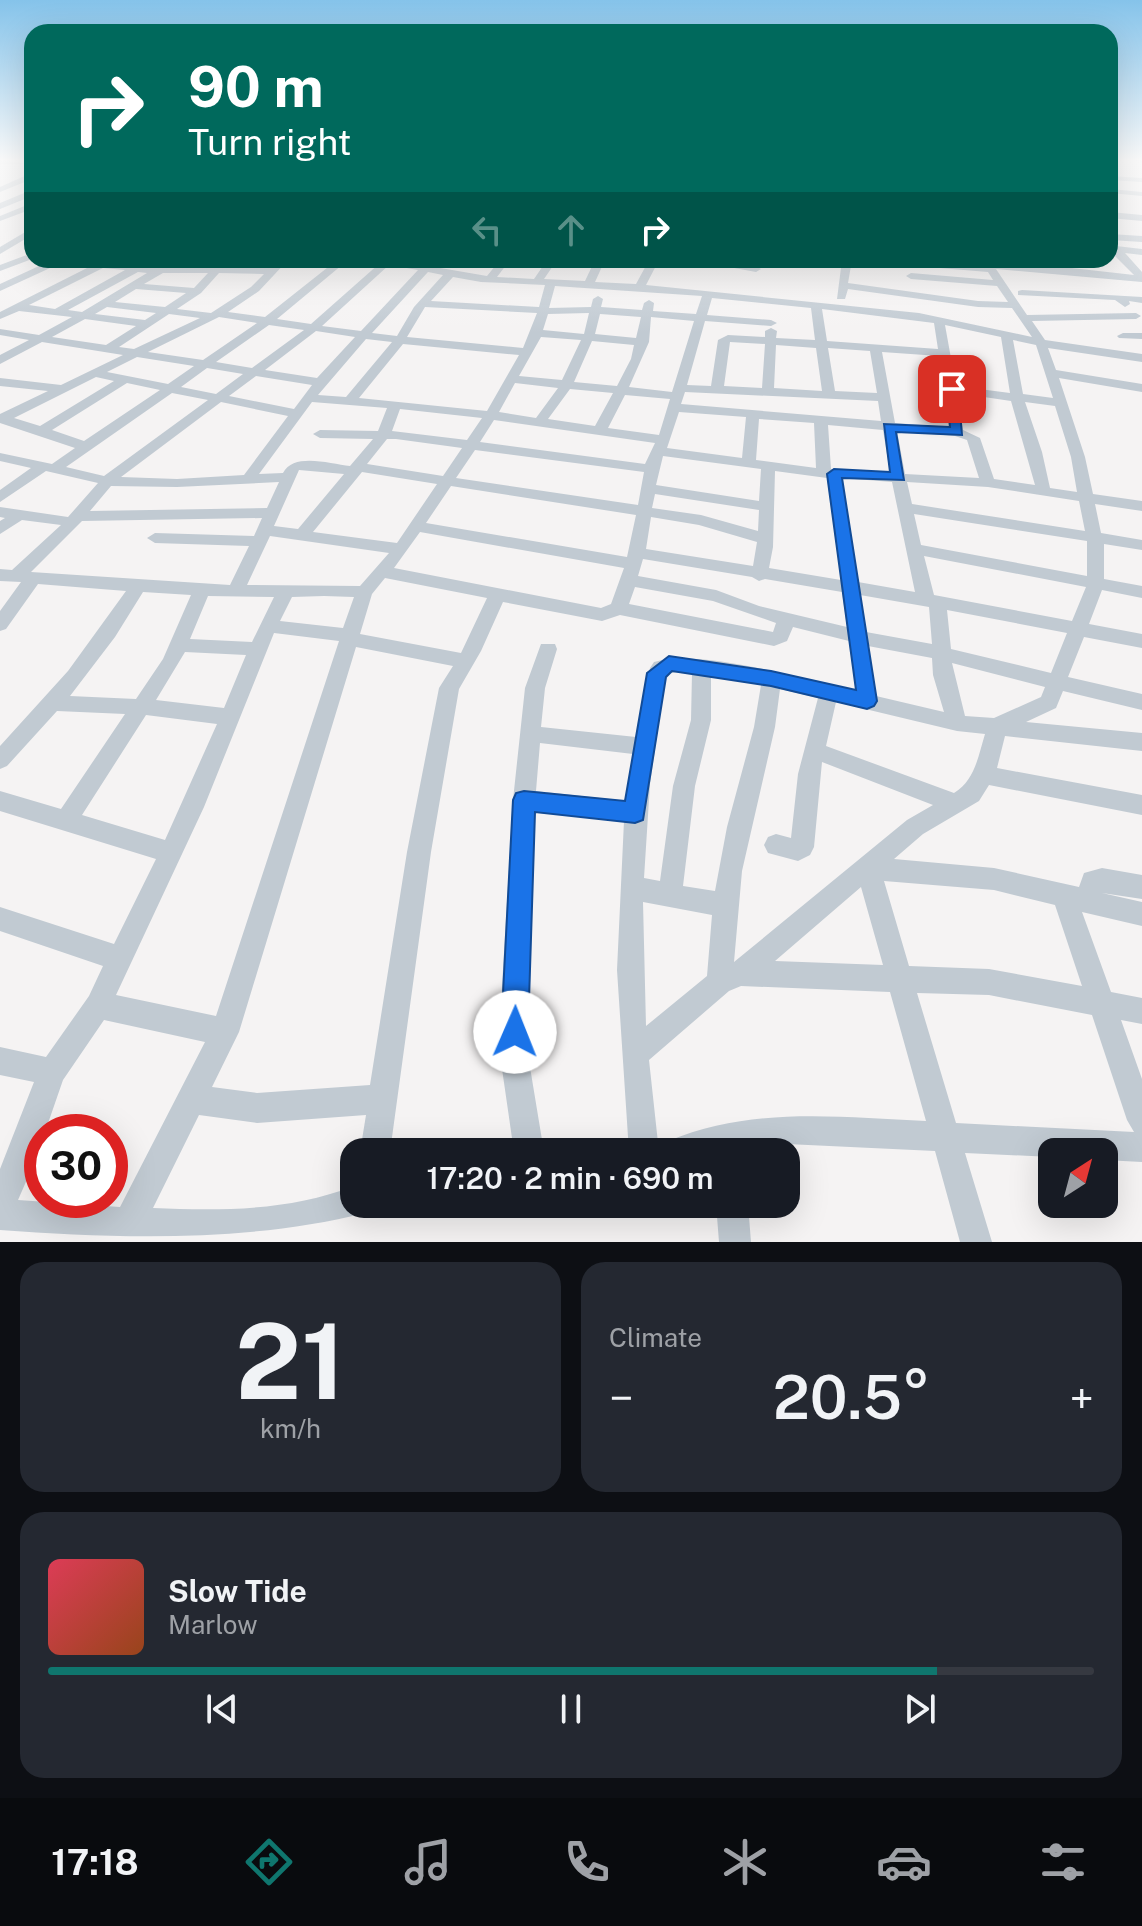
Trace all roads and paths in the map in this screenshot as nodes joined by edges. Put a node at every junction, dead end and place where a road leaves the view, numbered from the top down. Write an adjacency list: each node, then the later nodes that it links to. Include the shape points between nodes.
1 (1135, 217): 5 (street)
2 (1, 219): 3 (street)
3 (17, 221): 4 (street); 7 (street)
4 (24, 222)
5 (1142, 227)
6 (1118, 229): 10 (street)
7 (0, 230)
8 (24, 231): 13 (street)
9 (1118, 237): 10 (street)
10 (1123, 237): 11 (street)
11 (1142, 239)
12 (1118, 250): 14 (street)
13 (0, 251)
14 (1141, 253)
15 (1118, 254): 52 (street)
16 (24, 259): 17 (street)
17 (0, 268)
18 (43, 268): 60 (street)
19 (95, 268): 78 (street)
20 (131, 268): 40 (street)
21 (164, 268): 43 (street)
22 (219, 268): 44 (street)
23 (275, 268): 45 (street)
24 (333, 268): 93 (street)
25 (376, 268): 96 (street)
26 (420, 268): 41 (street)
27 (450, 268): 46 (street)
28 (497, 268): 50 (street)
29 (549, 268): 53 (street)
30 (596, 268): 56 (street)
31 (651, 268): 61 (street)
32 (757, 268): 67 (street)
33 (846, 268): 57 (street)
34 (909, 268): 49 (street)
35 (994, 268): 54 (street)
36 (1000, 268): 55 (street)
37 (1037, 268): 55 (street)
38 (1050, 268): 42 (street)
39 (1090, 268): 48 (street)
40 (135, 269): 43 (street); 82 (street)
41 (424, 270): 46 (street); 100 (street)
42 (1055, 270): 48 (street); 66 (street)
43 (160, 271): 44 (street); 58 (street)
44 (216, 271): 45 (street); 63 (street)
45 (272, 271): 84 (street)
46 (446, 274): 50 (street); 73 (street)
47 (869, 274): 62 (street)
48 (1095, 274): 52 (street); 68 (street)
49 (911, 276): 51 (street); 65 (street)
50 (485, 279): 53 (street); 76 (street)
51 (948, 279): 54 (street); 69 (street)
52 (1142, 279)
53 (544, 283): 56 (street); 79 (street)
54 (998, 283): 75 (street)
55 (1025, 283): 66 (street)
56 (588, 285): 59 (street)
57 (844, 285): 62 (street); 77 (street)
58 (136, 286): 63 (street); 72 (street)
59 (603, 286): 61 (street); 80 (street)
60 (0, 288)
61 (645, 288): 64 (street); 83 (street)
62 (871, 289): 65 (street)
63 (197, 291): 81 (street)
64 (708, 293): 67 (street); 87 (street)
65 (914, 294): 69 (street); 88 (street)
66 (1074, 295): 68 (street)
67 (746, 297): 70 (street)
68 (1118, 297): 71 (street); 91 (street)
69 (956, 299): 75 (street)
70 (771, 300): 74 (street); 94 (street)
71 (1142, 300)
72 (105, 304): 81 (street); 86 (street)
73 (423, 304): 76 (street); 105 (street)
74 (816, 304): 77 (street); 109 (street)
75 (1016, 305): 90 (street)
76 (469, 306): 79 (street)
77 (838, 306): 88 (street)
78 (17, 307): 82 (street); 85 (street)
79 (544, 310): 80 (street); 97 (street)
80 (594, 310): 83 (street); 101 (street)
81 (169, 311): 84 (street); 95 (street)
82 (56, 312): 86 (street); 98 (street)
83 (648, 313): 87 (street); 107 (street)
84 (216, 315): 93 (street); 114 (street)
85 (0, 316)
86 (82, 316): 95 (street); 104 (street)
87 (703, 316): 94 (street); 135 (street)
88 (919, 316): 92 (street)
89 (1060, 317): 90 (street); 91 (street); 112 (street)
90 (1024, 318): 108 (street)
91 (1139, 319)
92 (939, 320): 99 (street); 115 (street)
93 (265, 322): 96 (street); 118 (street)
94 (771, 323): 106 (street)
95 (147, 324): 110 (street)
96 (312, 329): 100 (street); 121 (street)
97 (537, 333): 101 (street); 113 (street)
98 (6, 335): 104 (street)
99 (1006, 335): 108 (street); 138 (street)
100 (362, 336): 105 (street); 125 (street)
101 (589, 336): 107 (street); 126 (street)
102 (1123, 336): 103 (street)
103 (1142, 336)
104 (37, 339): 110 (street); 116 (street)
105 (400, 340): 113 (street); 140 (street)
106 (771, 340): 109 (street); 131 (street, via 725,339); 133 (street)
107 (643, 342): 132 (street)
108 (1041, 343): 112 (street); 120 (street)
109 (822, 345): 111 (street); 134 (street)
110 (110, 348): 114 (street)
111 (875, 348): 115 (street); 136 (street)
112 (1082, 350): 117 (street)
113 (526, 352): 123 (street)
114 (141, 353): 118 (street); 119 (street)
115 (945, 353): 129 (street)
116 (0, 360)
117 (1142, 360)
118 (203, 365): 121 (street); 130 (street)
119 (95, 373): 122 (street); 127 (street)
120 (1049, 373): 128 (street); 141 (street)
121 (254, 374): 125 (street); 139 (street)
122 (125, 379): 130 (street); 151 (street)
123 (512, 379): 126 (street); 144 (street)
124 (0, 382): 127 (street)
125 (320, 382): 137 (street)
126 (566, 385): 132 (street); 148 (street)
127 (58, 388): 146 (street)
128 (1142, 388)
129 (952, 389): 138 (street); 152 (street)
130 (168, 390): 139 (street); 157 (street)
131 (717, 390): 133 (street); 135 (street)
132 (622, 391): 135 (street); 150 (street)
133 (768, 392): 134 (street)
134 (829, 394): 136 (street)
135 (675, 397): 145 (street); 156 (street)
136 (882, 397): 149 (street)
137 (308, 398): 140 (street); 143 (street)
138 (1017, 398): 141 (street); 173 (street)
139 (220, 400): 143 (street); 169 (street)
140 (350, 401): 142 (street)
141 (1059, 403): 175 (street)
142 (395, 404): 144 (street); 154 (street)
143 (297, 414): 168 (street)
144 (491, 415): 148 (street); 155 (street)
145 (753, 415): 147 (street); 160 (street)
146 (1, 419): 151 (street)
147 (821, 422): 149 (street); 165 (street)
148 (543, 423): 150 (street); 158 (street)
149 (888, 427): 152 (street); 167 (street)
150 (600, 430): 156 (street)
151 (40, 432): 157 (street)
152 (957, 432): 171 (street, via 973,438)
153 (320, 434): 154 (street)
154 (384, 434): 155 (street); 163 (street)
155 (470, 445): 158 (street); 170 (street)
156 (662, 446): 160 (street); 164 (street)
157 (87, 447): 162 (street)
158 (531, 454): 164 (street)
159 (0, 457): 162 (street)
160 (749, 463): 161 (street)
161 (768, 466): 165 (street); 177 (street)
162 (49, 468): 169 (street); 174 (street)
163 (356, 469): 166 (street, via 298,465); 170 (street); 186 (street)
164 (651, 469): 172 (street)
165 (829, 473): 167 (street); 201 (street)
166 (289, 477): 168 (street); 184 (street)
167 (898, 477): 171 (street); 178 (street)
168 (249, 478): 169 (street)
169 (108, 481): 182 (street)
170 (445, 481): 179 (street); 183 (street)
171 (988, 483): 173 (street)
172 (647, 488): 177 (street); 179 (street)
173 (1044, 493): 175 (street)
174 (0, 497)
175 (1086, 500): 176 (street); 187 (street)
176 (1142, 506)
177 (767, 507): 189 (street)
178 (906, 508): 187 (street); 192 (street)
179 (642, 511): 189 (street, via 701,520); 193 (street)
180 (0, 512): 181 (street)
181 (20, 514): 182 (street); 185 (street)
182 (74, 519): 184 (street); 197 (street)
183 (415, 526): 191 (street); 193 (street)
184 (266, 528): 186 (street); 188 (street); 203 (street)
185 (0, 529)
186 (303, 534): 191 (street)
187 (1093, 537): 190 (street); 199 (street)
188 (155, 538)
189 (765, 539): 196 (street)
190 (1142, 545)
191 (401, 549): 195 (street)
192 (917, 549): 199 (street); 208 (street)
193 (634, 566): 194 (street); 207 (street); 209 (street)
194 (722, 567): 196 (street); 207 (street)
195 (383, 572): 204 (street); 206 (street)
196 (759, 575): 201 (street)
197 (17, 576): 198 (street); 211 (street)
198 (139, 585): 202 (street); 228 (street)
199 (1095, 585): 205 (street); 213 (street)
200 (287, 589): 203 (street); 204 (street); 212 (street)
201 (851, 589): 208 (street); 214 (street)
202 (202, 590): 203 (street); 217 (street)
203 (236, 591)
204 (364, 592): 215 (street)
205 (1142, 592)
206 (498, 594): 209 (street, via 602,615); 221 (street)
207 (716, 596): 210 (street)
208 (932, 601): 213 (street); 220 (street)
209 (619, 608): 210 (street, via 774,639 781,636)
210 (786, 618): 214 (street)
211 (0, 624)
212 (268, 626): 215 (street); 218 (street)
213 (1078, 627): 216 (street); 224 (street)
214 (859, 637): 220 (street); 226 (street)
215 (349, 638): 221 (street); 262 (street)
216 (1142, 641)
217 (179, 645): 218 (street); 229 (street)
218 (258, 649): 230 (street)
219 (548, 649): 233 (street, via 535,688)
220 (940, 653): 224 (street); 231 (street)
221 (466, 661): 267 (street, via 449,688 440,728)
222 (702, 666): 223 (street); 235 (street, via 661,667); 250 (street, via 701,720 684,786)
223 (771, 679): 225 (street); 253 (street, via 770,707)
224 (1054, 683): 227 (street); 232 (street, via 1042,708)
225 (829, 692): 226 (street); 236 (street)
226 (867, 701): 231 (street)
227 (1142, 702)
228 (54, 703): 229 (street); 237 (street)
229 (144, 707): 230 (street); 244 (street)
230 (229, 717): 246 (street)
231 (957, 723): 232 (street)
232 (997, 726): 234 (street); 238 (street)
233 (531, 734): 235 (street); 239 (street)
234 (1142, 742)
235 (643, 746): 243 (street)
236 (814, 750): 241 (street); 245 (street, via 802,847)
237 (0, 760)
238 (984, 775): 241 (street, via 971,794); 242 (street)
239 (524, 800): 243 (street); 271 (street, via 514,1055)
240 (0, 801): 244 (street)
241 (955, 803): 247 (street, via 915,827)
242 (1142, 805)
243 (635, 812): 249 (street)
244 (66, 820): 246 (street)
245 (776, 845)
246 (170, 852): 256 (street)
247 (868, 868): 251 (street, via 968,875); 257 (street); 258 (street)
248 (1142, 887): 252 (street, via 1092,881)
249 (632, 888): 250 (street); 263 (street)
250 (670, 895): 253 (street)
251 (1064, 895): 252 (street); 259 (street)
252 (1089, 902): 254 (street)
253 (724, 905): 257 (street)
254 (1142, 914)
255 (0, 919): 256 (street)
256 (120, 959): 260 (street)
257 (730, 978): 258 (street); 263 (street)
258 (900, 979): 259 (street, via 989,982); 269 (street)
259 (1098, 1000): 261 (street); 268 (street)
260 (98, 1005): 262 (street); 265 (street)
261 (1142, 1011)
262 (225, 1032): 266 (street)
263 (635, 1054): 272 (street)
264 (0, 1061): 265 (street)
265 (52, 1072): 275 (street)
266 (190, 1099): 267 (street, via 257,1108); 279 (street)
267 (380, 1099): 270 (street)
268 (1142, 1120)
269 (944, 1135): 273 (street, via 787,1129); 274 (street); 281 (street)
270 (376, 1138)
271 (527, 1138)
272 (643, 1138)
273 (752, 1138)
274 (1142, 1147)
275 (0, 1202)
276 (340, 1208): 279 (street, via 311,1221 248,1228)
277 (0, 1214): 279 (street)
278 (733, 1218): 280 (street)
279 (129, 1223)
280 (735, 1242)
281 (976, 1242)

